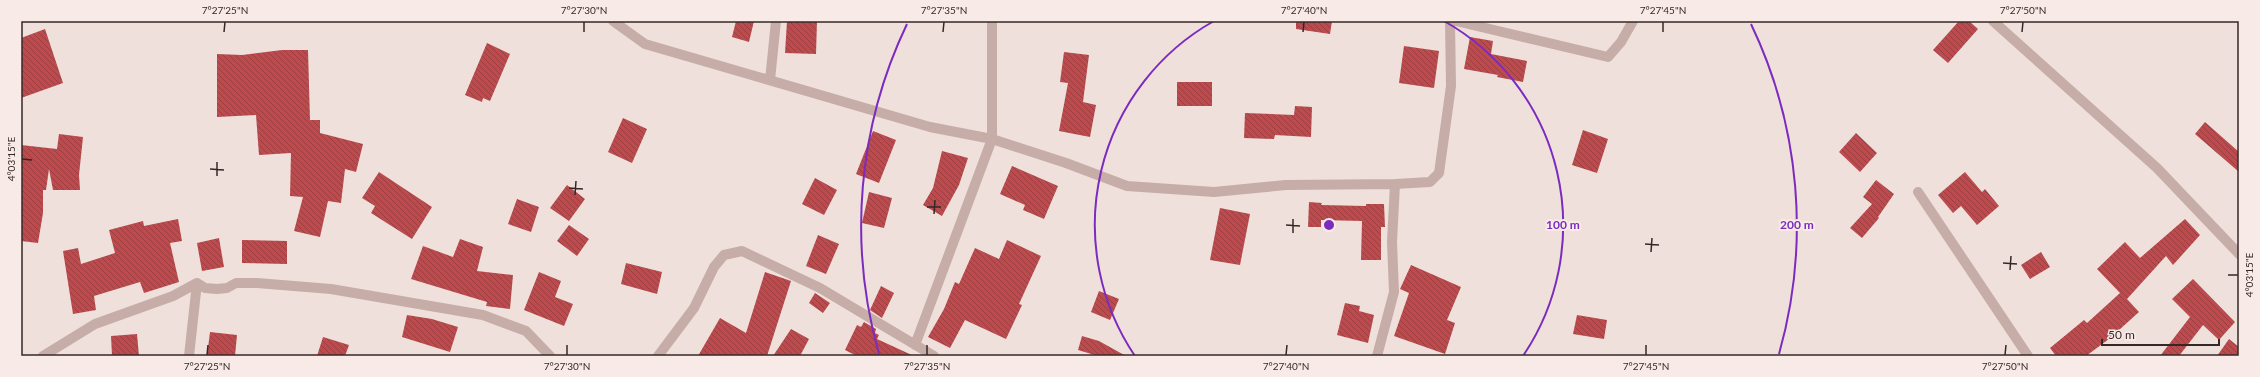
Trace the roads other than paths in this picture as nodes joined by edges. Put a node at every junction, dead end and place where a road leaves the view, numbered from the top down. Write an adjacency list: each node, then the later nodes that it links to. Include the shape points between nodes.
1 (613, 21): 8 (street, via 645,44)
2 (776, 21): 8 (street)
3 (992, 21): 9 (street)
4 (1450, 21): 10 (street, via 1451,86 1439,173 1430,182)
5 (1456, 21): 6 (street, via 1608,57 1621,42)
6 (1633, 21)
7 (1993, 21): 12 (street, via 2157,168)
8 (770, 80): 9 (street, via 930,127)
9 (992, 139): 10 (street, via 1127,186 1214,192 1286,186); 14 (street)
10 (1395, 184): 20 (street, via 1392,242 1394,292)
11 (1918, 192): 21 (street)
12 (2239, 254)
13 (197, 283): 15 (street, via 173,296 95,324); 16 (street); 17 (street, via 205,288 217,289 227,288 236,283 331,289 483,315 526,331)
14 (915, 345): 18 (street, via 820,288 742,251 724,255 714,267 694,308); 19 (street)
15 (43, 356)
16 (189, 356)
17 (550, 356)
18 (658, 356)
19 (934, 356)
20 (1377, 356)
21 (2028, 356)

